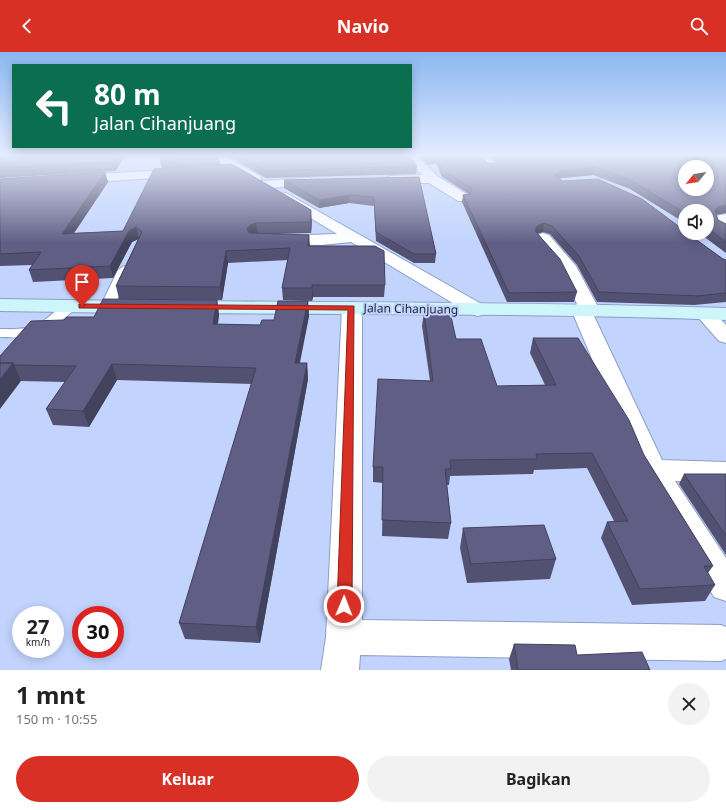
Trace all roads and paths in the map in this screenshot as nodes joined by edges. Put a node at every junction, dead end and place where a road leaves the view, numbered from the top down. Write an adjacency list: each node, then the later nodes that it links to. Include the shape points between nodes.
1 (264, 185): 6 (street)
2 (442, 185): 3 (street)
3 (463, 198)
4 (726, 218): 5 (street, via 720,219)
5 (726, 228)
6 (354, 237): 8 (street); 17 (street)
7 (543, 238): 16 (street, via 567,266)
8 (266, 241)
9 (128, 262): 12 (lane)
10 (0, 305): 11 (main road)
11 (70, 306): 12 (main road); 20 (lane, via 41,331 26,334)
12 (107, 307): 13 (main road)
13 (146, 307)
14 (170, 307): 15 (main road, Jalan Cihanjuang)
15 (352, 308): 17 (main road, Jalan Cihanjuang); 26 (street)
16 (585, 309): 17 (main road, Jalan Cihanjuang); 19 (main road, Jalan Cihanjuang); 22 (street)
17 (478, 310)
18 (726, 314): 19 (main road, Jalan Cihanjuang)
19 (706, 315): 21 (street)
20 (0, 333)
21 (726, 337)
22 (653, 470): 23 (street); 24 (street)
23 (726, 472)
24 (726, 586)
25 (721, 643): 26 (street)
26 (342, 654)

